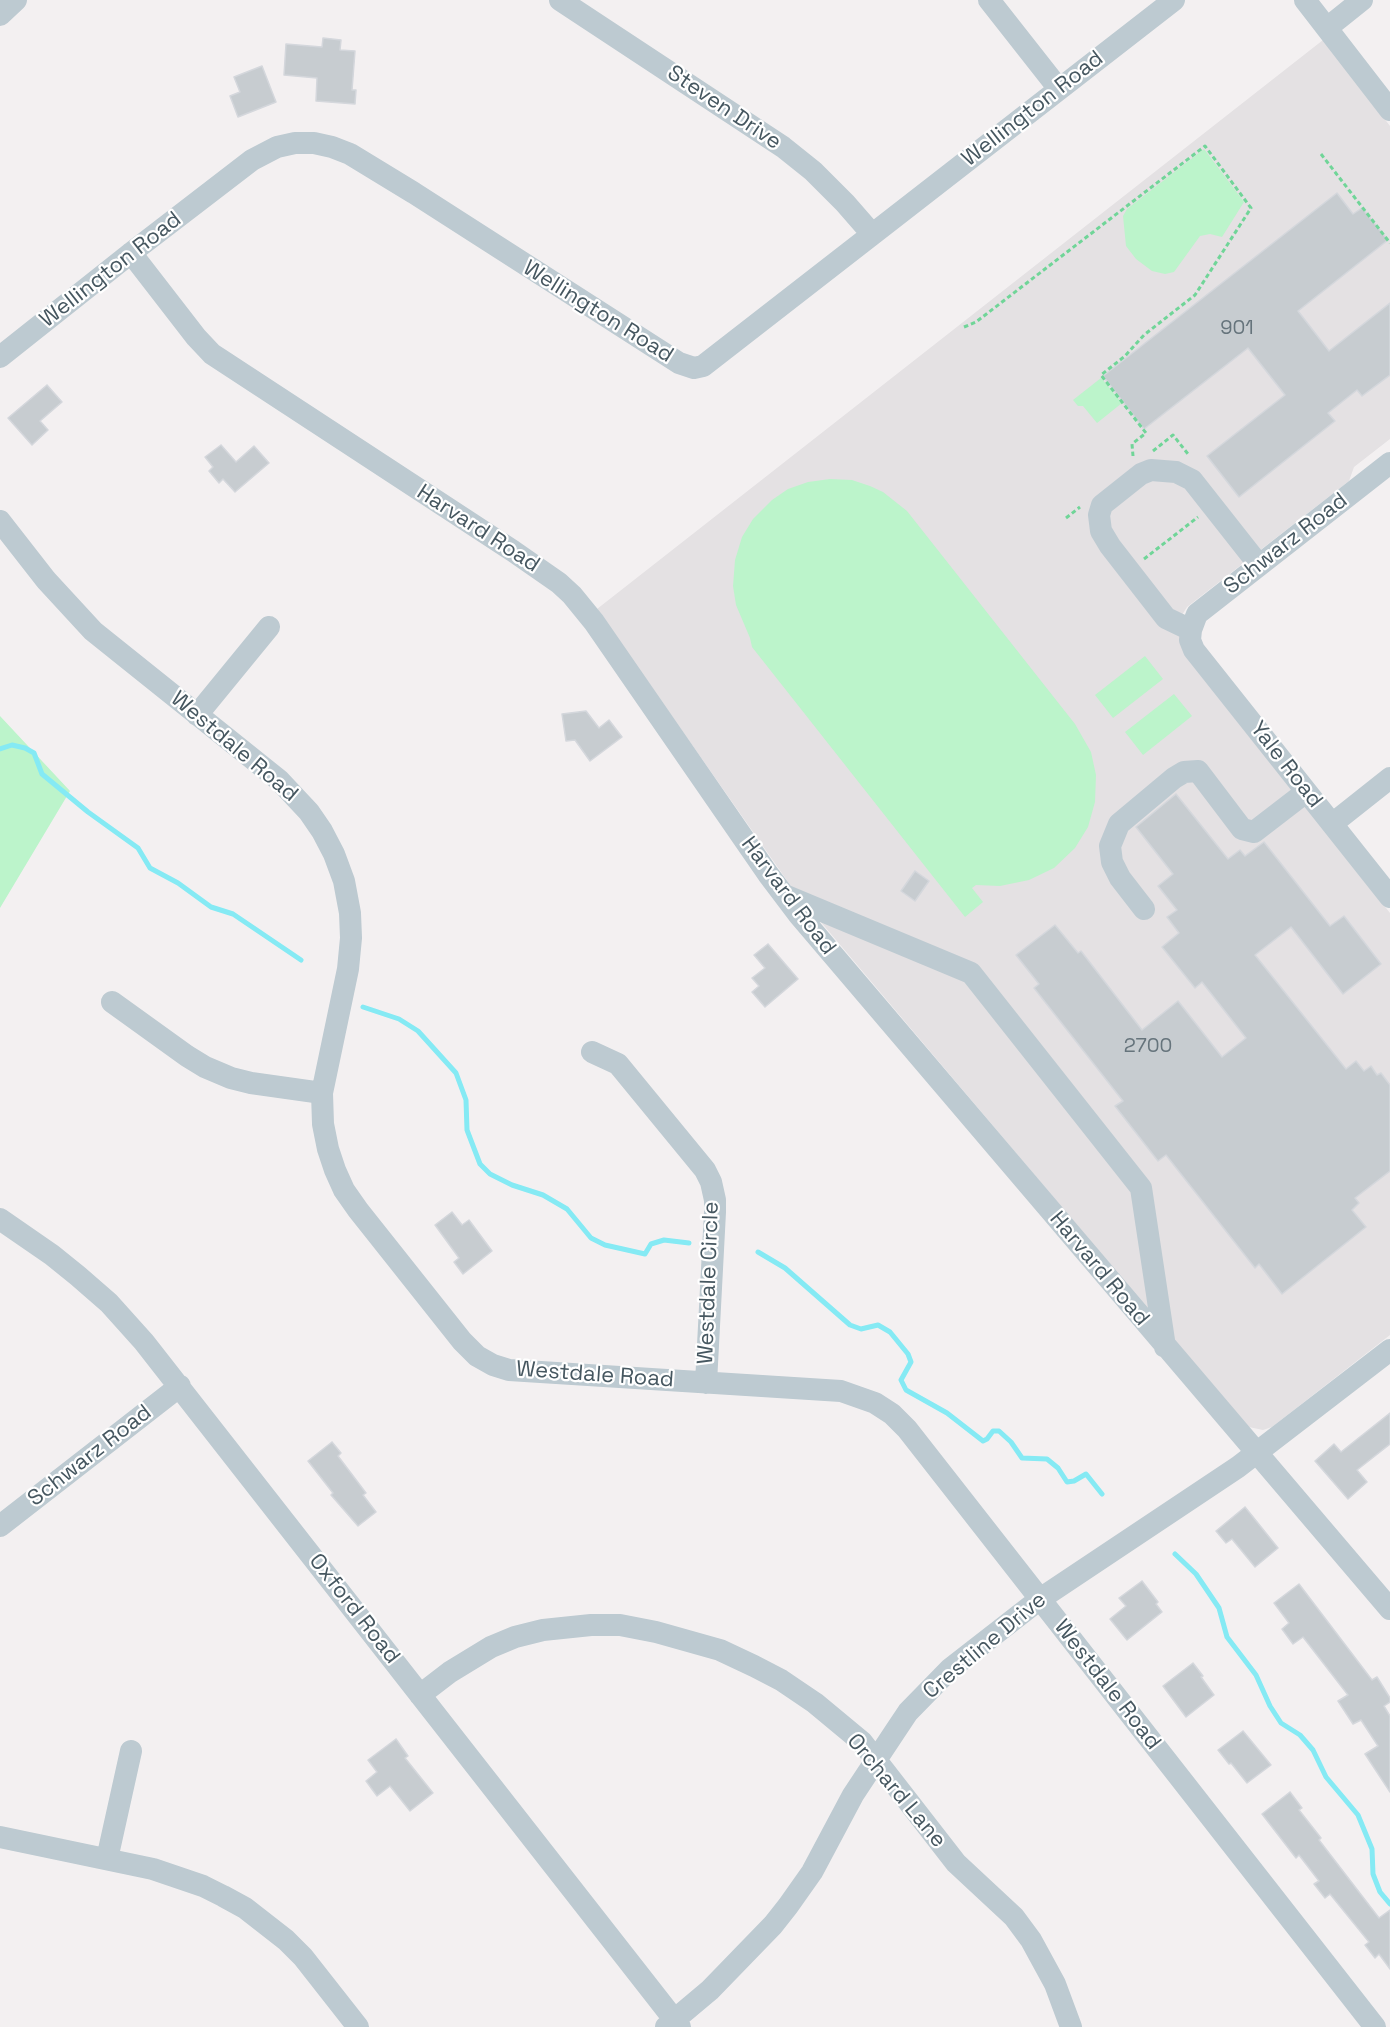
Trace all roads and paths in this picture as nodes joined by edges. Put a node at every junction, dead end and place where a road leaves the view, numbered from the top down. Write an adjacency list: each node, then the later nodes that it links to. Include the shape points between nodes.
1 (16, 0): 7 (street)
2 (560, 0): 12 (street, Steven Drive, via 783,147 845,202)
3 (989, 0): 9 (street)
4 (1174, 0): 9 (street, Wellington Road)
5 (1305, 0): 8 (street)
6 (1362, 0): 8 (street)
7 (0, 15)
8 (1327, 28): 10 (street)
9 (1059, 89): 12 (street, Wellington Road)
10 (1390, 110)
11 (1321, 154): 13 (path)
12 (872, 234): 14 (street, Wellington Road, via 710,361 694,368 621,328 350,154 314,143 295,143 260,155)
13 (1390, 243)
14 (131, 253): 16 (street, Wellington Road); 31 (street, Harvard Road, via 212,354 513,551 572,594)
15 (964, 327): 20 (path, via 976,322 1205,146 1251,208 1195,295 1101,375 1146,433 1132,444)
16 (0, 357)
17 (1151, 458): 18 (path, via 1152,452 1173,435)
18 (1193, 461)
19 (1390, 463): 24 (street, Schwarz Road)
20 (1133, 464)
21 (1206, 511): 23 (path)
22 (0, 521): 27 (street, Westdale Road, via 93,631)
23 (1143, 560)
24 (1259, 565): 26 (street, Schwarz Road, via 1197,614); 26 (street, via 1192,480 1176,472 1151,470 1141,474 1102,505 1101,531 1110,546 1166,618)
25 (269, 627): 27 (street)
26 (1191, 630): 29 (street, Yale Road, via 1194,650)
27 (197, 715): 36 (street, Westdale Road, via 295,795 322,831 344,881 350,913 348,969)
28 (1390, 778): 30 (street)
29 (1306, 792): 30 (street, Yale Road); 33 (street, via 1254,832 1242,829 1197,771 1174,778 1119,824 1110,846 1120,878)
30 (1332, 824): 32 (street, Yale Road)
31 (783, 895): 38 (street, Harvard Road); 38 (street, via 971,973 1141,1188)
32 (1390, 897)
33 (1144, 909)
34 (112, 1002): 36 (street, via 205,1067 250,1083)
35 (592, 1052): 40 (street, Westdale Circle, via 618,1064 711,1182 715,1212)
36 (322, 1093): 40 (street, Westdale Road, via 328,1149 344,1190 477,1356 509,1370)
37 (0, 1219): 41 (street, Oxford Road, via 52,1255 109,1304)
38 (1165, 1347): 42 (street, Harvard Road)
39 (1390, 1350): 42 (street, Crestline Drive)
40 (706, 1383): 44 (street, Westdale Road, via 841,1391 875,1403 907,1429)
41 (180, 1386): 43 (street, Schwarz Road); 46 (street, Oxford Road)
42 (1257, 1453): 44 (street, Crestline Drive); 45 (street, Harvard Road)
43 (0, 1526)
44 (1040, 1599): 48 (street, Crestline Drive, via 927,1691); 54 (street, Westdale Road)
45 (1390, 1609)
46 (420, 1695): 48 (street, Orchard Lane, via 474,1656 515,1637 568,1627 620,1625 720,1650 782,1680 862,1742); 51 (street, Oxford Road)
47 (131, 1751): 50 (street)
48 (876, 1760): 51 (street, Crestline Drive, via 812,1872 788,1906); 53 (street, Orchard Lane, via 956,1863 1014,1917 1031,1940 1055,1984)
49 (0, 1837): 50 (street)
50 (107, 1859): 52 (street, via 178,1877 245,1908 303,1957)
51 (673, 2025)
52 (358, 2027)
53 (1071, 2027)
54 (1375, 2027)

